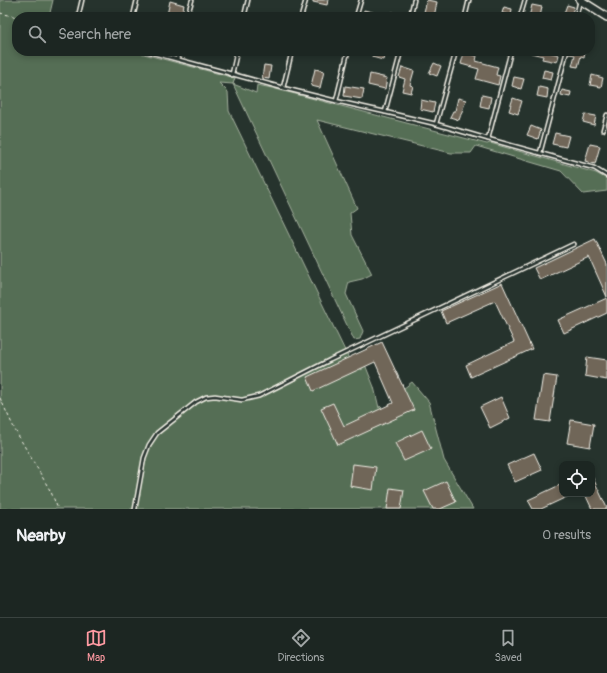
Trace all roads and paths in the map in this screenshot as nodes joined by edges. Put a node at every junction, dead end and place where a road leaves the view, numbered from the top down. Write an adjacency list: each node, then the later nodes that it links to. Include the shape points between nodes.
1 (82, 0): 11 (lane)
2 (137, 0): 12 (lane)
3 (192, 0): 13 (lane)
4 (248, 0): 14 (lane)
5 (306, 0): 15 (lane)
6 (361, 0): 16 (lane)
7 (414, 0): 17 (lane)
8 (469, 0): 18 (lane)
9 (525, 0): 19 (lane)
10 (580, 0): 20 (lane); 23 (street)
11 (79, 12)
12 (134, 12)
13 (189, 12)
14 (245, 12)
15 (302, 12)
16 (357, 12)
17 (411, 12)
18 (466, 12)
19 (521, 12)
20 (577, 12)
21 (0, 13): 22 (path)
22 (12, 16)
23 (607, 17)
24 (165, 56): 33 (lane)
25 (178, 56): 33 (lane)
26 (236, 56): 34 (lane)
27 (291, 56): 35 (lane)
28 (347, 56): 36 (lane)
29 (400, 56): 37 (lane)
30 (455, 56): 39 (lane)
31 (511, 56): 41 (lane)
32 (566, 56): 42 (lane)
33 (177, 59): 34 (lane)
34 (232, 75): 35 (lane)
35 (283, 88): 36 (lane)
36 (336, 101): 37 (lane)
37 (385, 112): 39 (lane)
38 (607, 115): 40 (lane)
39 (436, 124): 41 (lane)
40 (603, 130)
41 (488, 139): 42 (lane)
42 (540, 153): 43 (lane, via 594,168)
43 (607, 176)
44 (574, 244): 47 (lane, via 259,396 242,400 215,396 196,402 157,433 149,445 144,458)
45 (0, 398): 46 (path)
46 (58, 509)
47 (135, 509)

